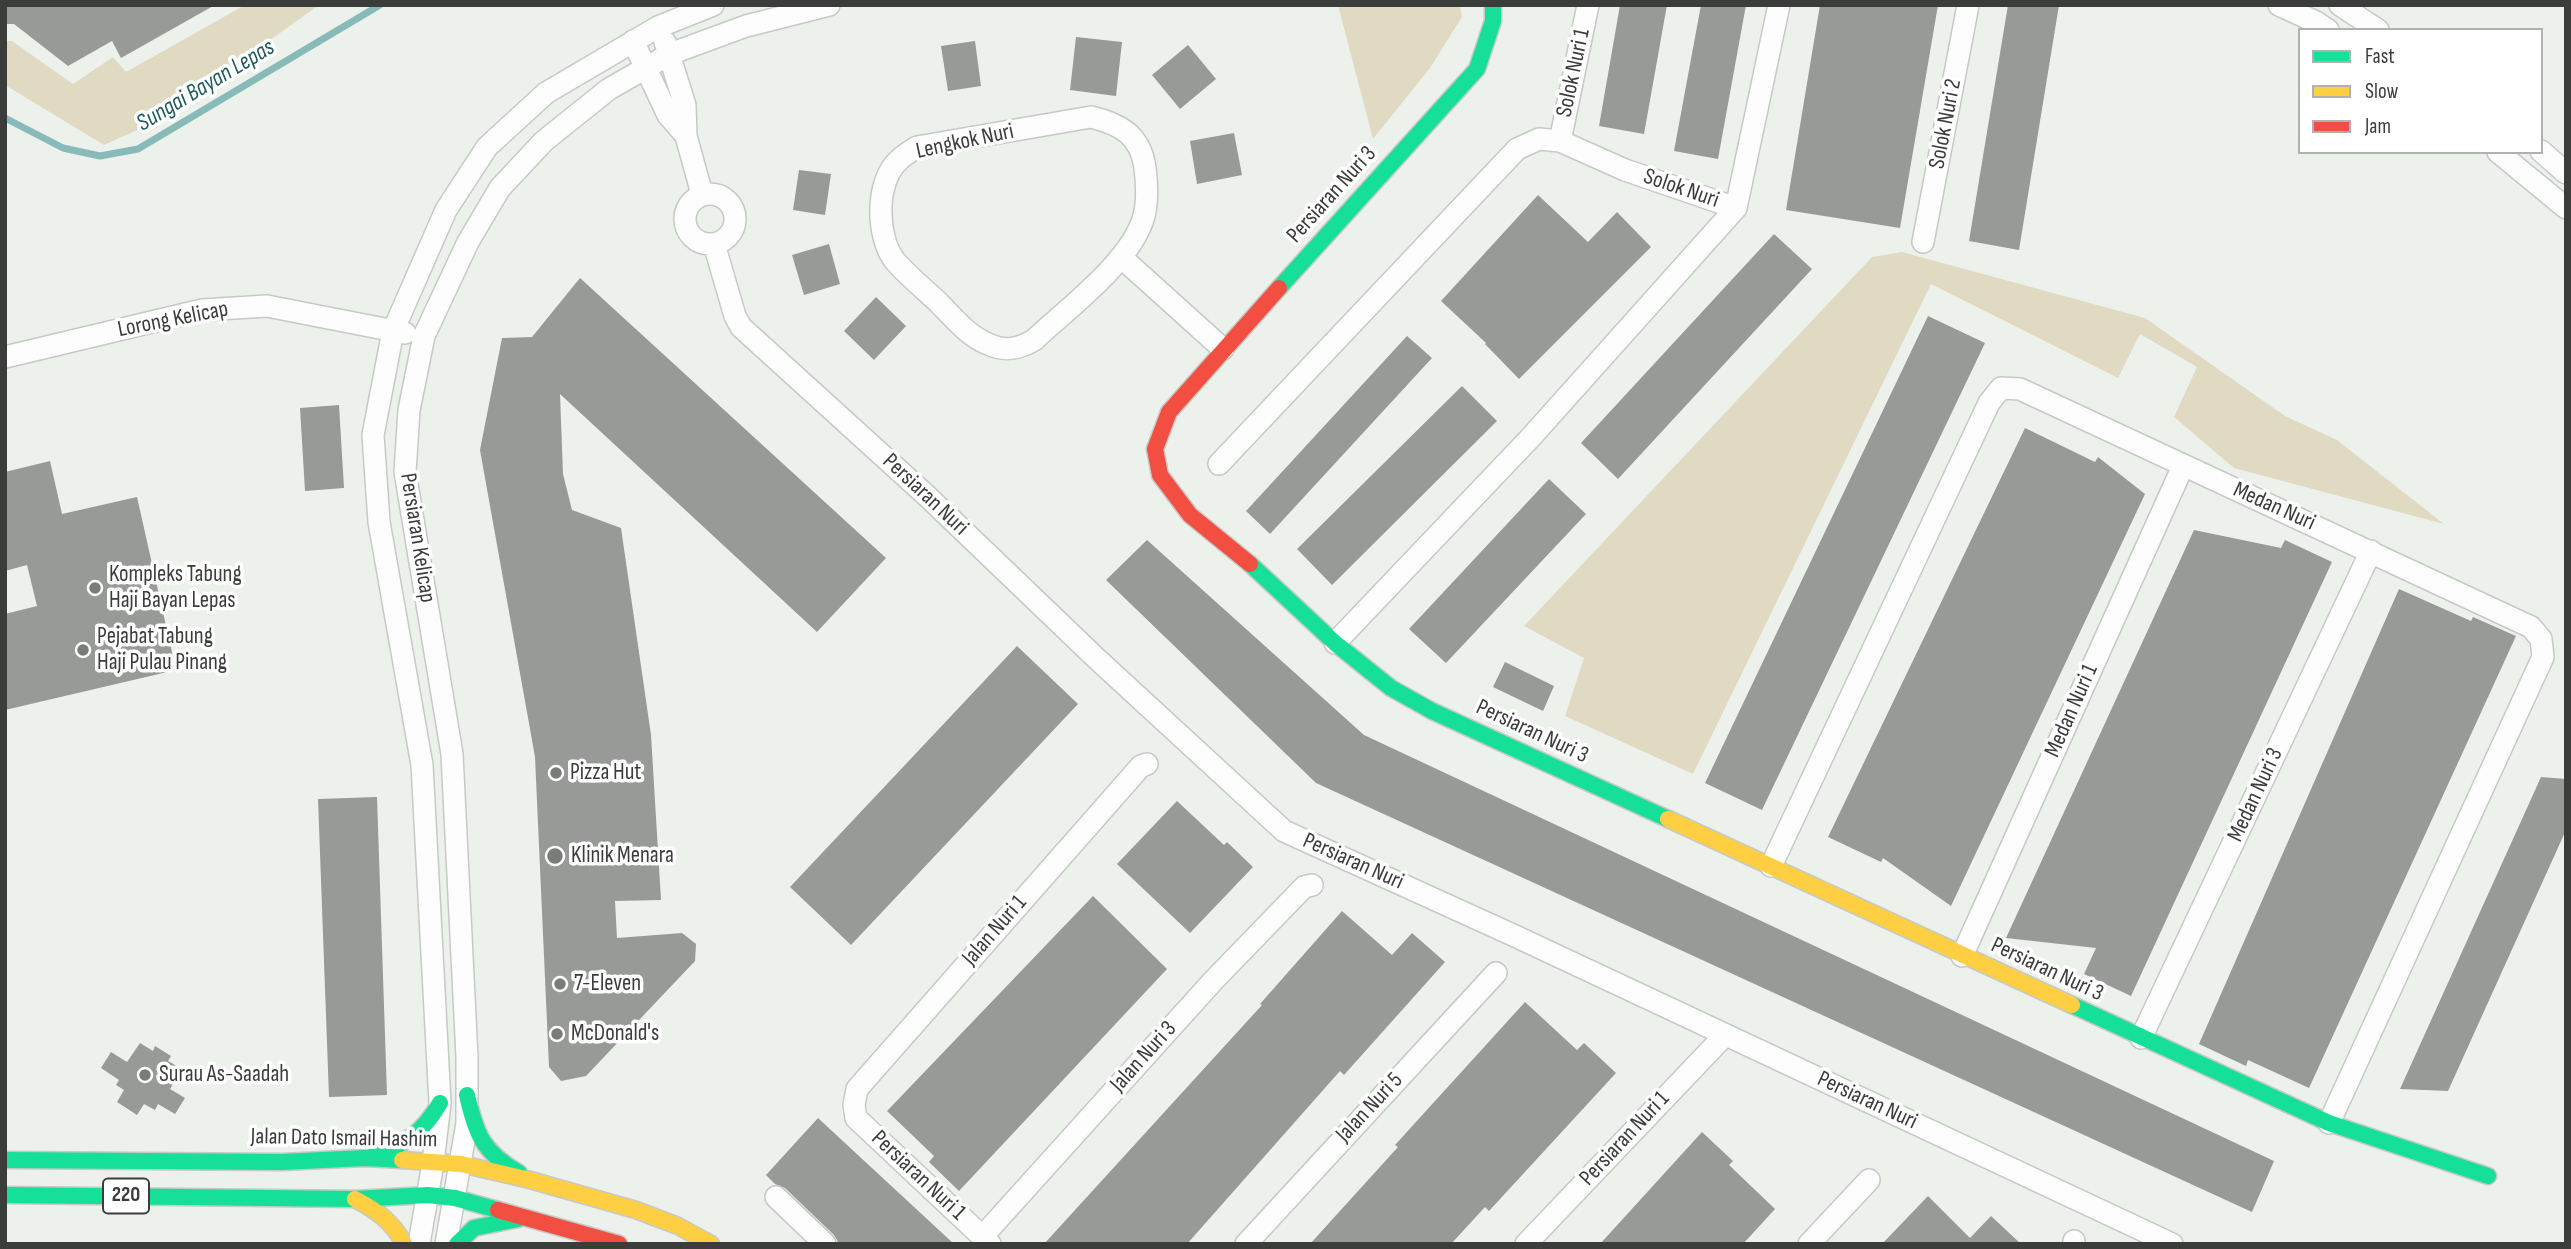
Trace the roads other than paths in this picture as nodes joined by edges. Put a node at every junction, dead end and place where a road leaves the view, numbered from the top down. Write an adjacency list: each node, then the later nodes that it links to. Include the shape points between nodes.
1 (713, 5): 9 (street, Persiaran Kelicap)
2 (829, 5): 13 (street, Persiaran Kelicap, via 746,26)
3 (1493, 5): 28 (street, Persiaran Nuri 3, via 1493,21 1477,69)
4 (1588, 5): 16 (street, Solok Nuri 1)
5 (1779, 5): 21 (street)
6 (1968, 5): 23 (street, Solok Nuri 2)
7 (2279, 5): 10 (street)
8 (2340, 5): 11 (street)
9 (658, 27): 12 (street, Persiaran Kelicap); 13 (street)
10 (2325, 28)
11 (2375, 28)
12 (633, 41): 14 (street); 26 (street, Persiaran Kelicap, via 546,93 486,147 446,210)
13 (670, 54): 14 (street, Persiaran Kelicap); 15 (street, via 685,105)
14 (646, 69): 15 (street, via 668,115); 27 (street, Persiaran Kelicap, via 609,89 544,141 500,188 468,242)
15 (686, 136): 20 (street)
16 (1560, 141): 21 (street, Solok Nuri, via 1625,170); 30 (street, via 1539,139 1517,149)
17 (2543, 153): 19 (street)
18 (2499, 154): 22 (street)
19 (2566, 173)
20 (702, 194): 24 (street, via 690,203 685,225 699,242); 24 (street, via 728,200 736,217 730,235)
21 (1736, 208): 33 (street, Solok Nuri, via 1532,436)
22 (2566, 208)
23 (1923, 242)
24 (714, 244): 39 (street, Persiaran Nuri, via 741,327 1284,831)
25 (1122, 258): 25 (street, Lengkok Nuri, via 1144,218 1148,189 1144,160 1133,137 1112,122 1091,117 917,147 897,160 887,179 880,211 884,240 895,260 972,335 989,345 1020,348 1034,340); 28 (street)
26 (393, 331): 27 (street, Lorong Kelicap); 29 (street, Lorong Kelicap, via 267,306 202,310); 42 (street, Persiaran Kelicap, via 373,435 379,522 422,765)
27 (424, 337): 41 (street, Persiaran Kelicap, via 410,410 405,472 452,754)
28 (1223, 349): 33 (street, Persiaran Nuri 3, via 1169,412 1155,449 1160,475 1190,515)
29 (5, 357)
30 (1219, 464)
31 (2183, 466): 32 (street, Medan Nuri); 35 (street, Medan Nuri, via 2020,389 2001,388 1989,403); 37 (street, Medan Nuri 1)
32 (2371, 551): 40 (street, Medan Nuri 3); 44 (street, Medan Nuri, via 2531,628 2541,639 2543,657)
33 (1335, 643): 35 (street, Persiaran Nuri 3, via 1391,688 1432,711)
34 (1147, 764): 43 (street, Jalan Nuri 1, via 1068,847 857,1089)
35 (1771, 866): 37 (street, Persiaran Nuri 3)
36 (1312, 885): 58 (street, Jalan Nuri 3, via 1304,887 1213,981)
37 (1962, 956): 40 (street, Persiaran Nuri 3)
38 (1496, 973): 66 (street, Jalan Nuri 5)
39 (1725, 1035): 67 (street, Persiaran Nuri 1); 69 (street, Persiaran Nuri)
40 (2141, 1038): 44 (street, Persiaran Nuri 3)
41 (467, 1095): 48 (street, Persiaran Kelicap); 50 (street, via 484,1148)
42 (440, 1103): 45 (street, via 428,1126 410,1143); 47 (street, Persiaran Kelicap)
43 (854, 1105): 58 (street, Persiaran Nuri 1, via 856,1118)
44 (2329, 1124): 49 (street, Persiaran Nuri 3)
45 (365, 1158): 46 (street, Jalan Dato Ismail Hashim / 220, via 282,1162); 47 (street, Jalan Dato Ismail Hashim / 220)
46 (5, 1160)
47 (433, 1163): 48 (street, Jalan Dato Ismail Hashim / 220); 53 (street, Persiaran Kelicap)
48 (461, 1164): 50 (street, Jalan Dato Ismail Hashim / 220); 55 (street, Persiaran Kelicap)
49 (2488, 1176)
50 (530, 1180): 64 (street, Jalan Dato Ismail Hashim / 220, via 636,1210)
51 (1869, 1180): 68 (street)
52 (5, 1195): 56 (street, 220)
53 (428, 1195): 55 (street, 220); 56 (street, 220); 60 (street, Persiaran Kelicap)
54 (776, 1197): 65 (street)
55 (454, 1198): 57 (street, 220); 61 (street, Persiaran Kelicap)
56 (355, 1199): 59 (street, via 379,1212)
57 (530, 1217): 62 (street, via 474,1227); 63 (street, 220)
58 (986, 1240)
59 (404, 1244)
60 (419, 1244)
61 (446, 1244)
62 (457, 1244)
63 (619, 1244)
64 (711, 1244)
65 (825, 1244)
66 (1246, 1244)
67 (1526, 1244)
68 (1809, 1244)
69 (2172, 1244)

